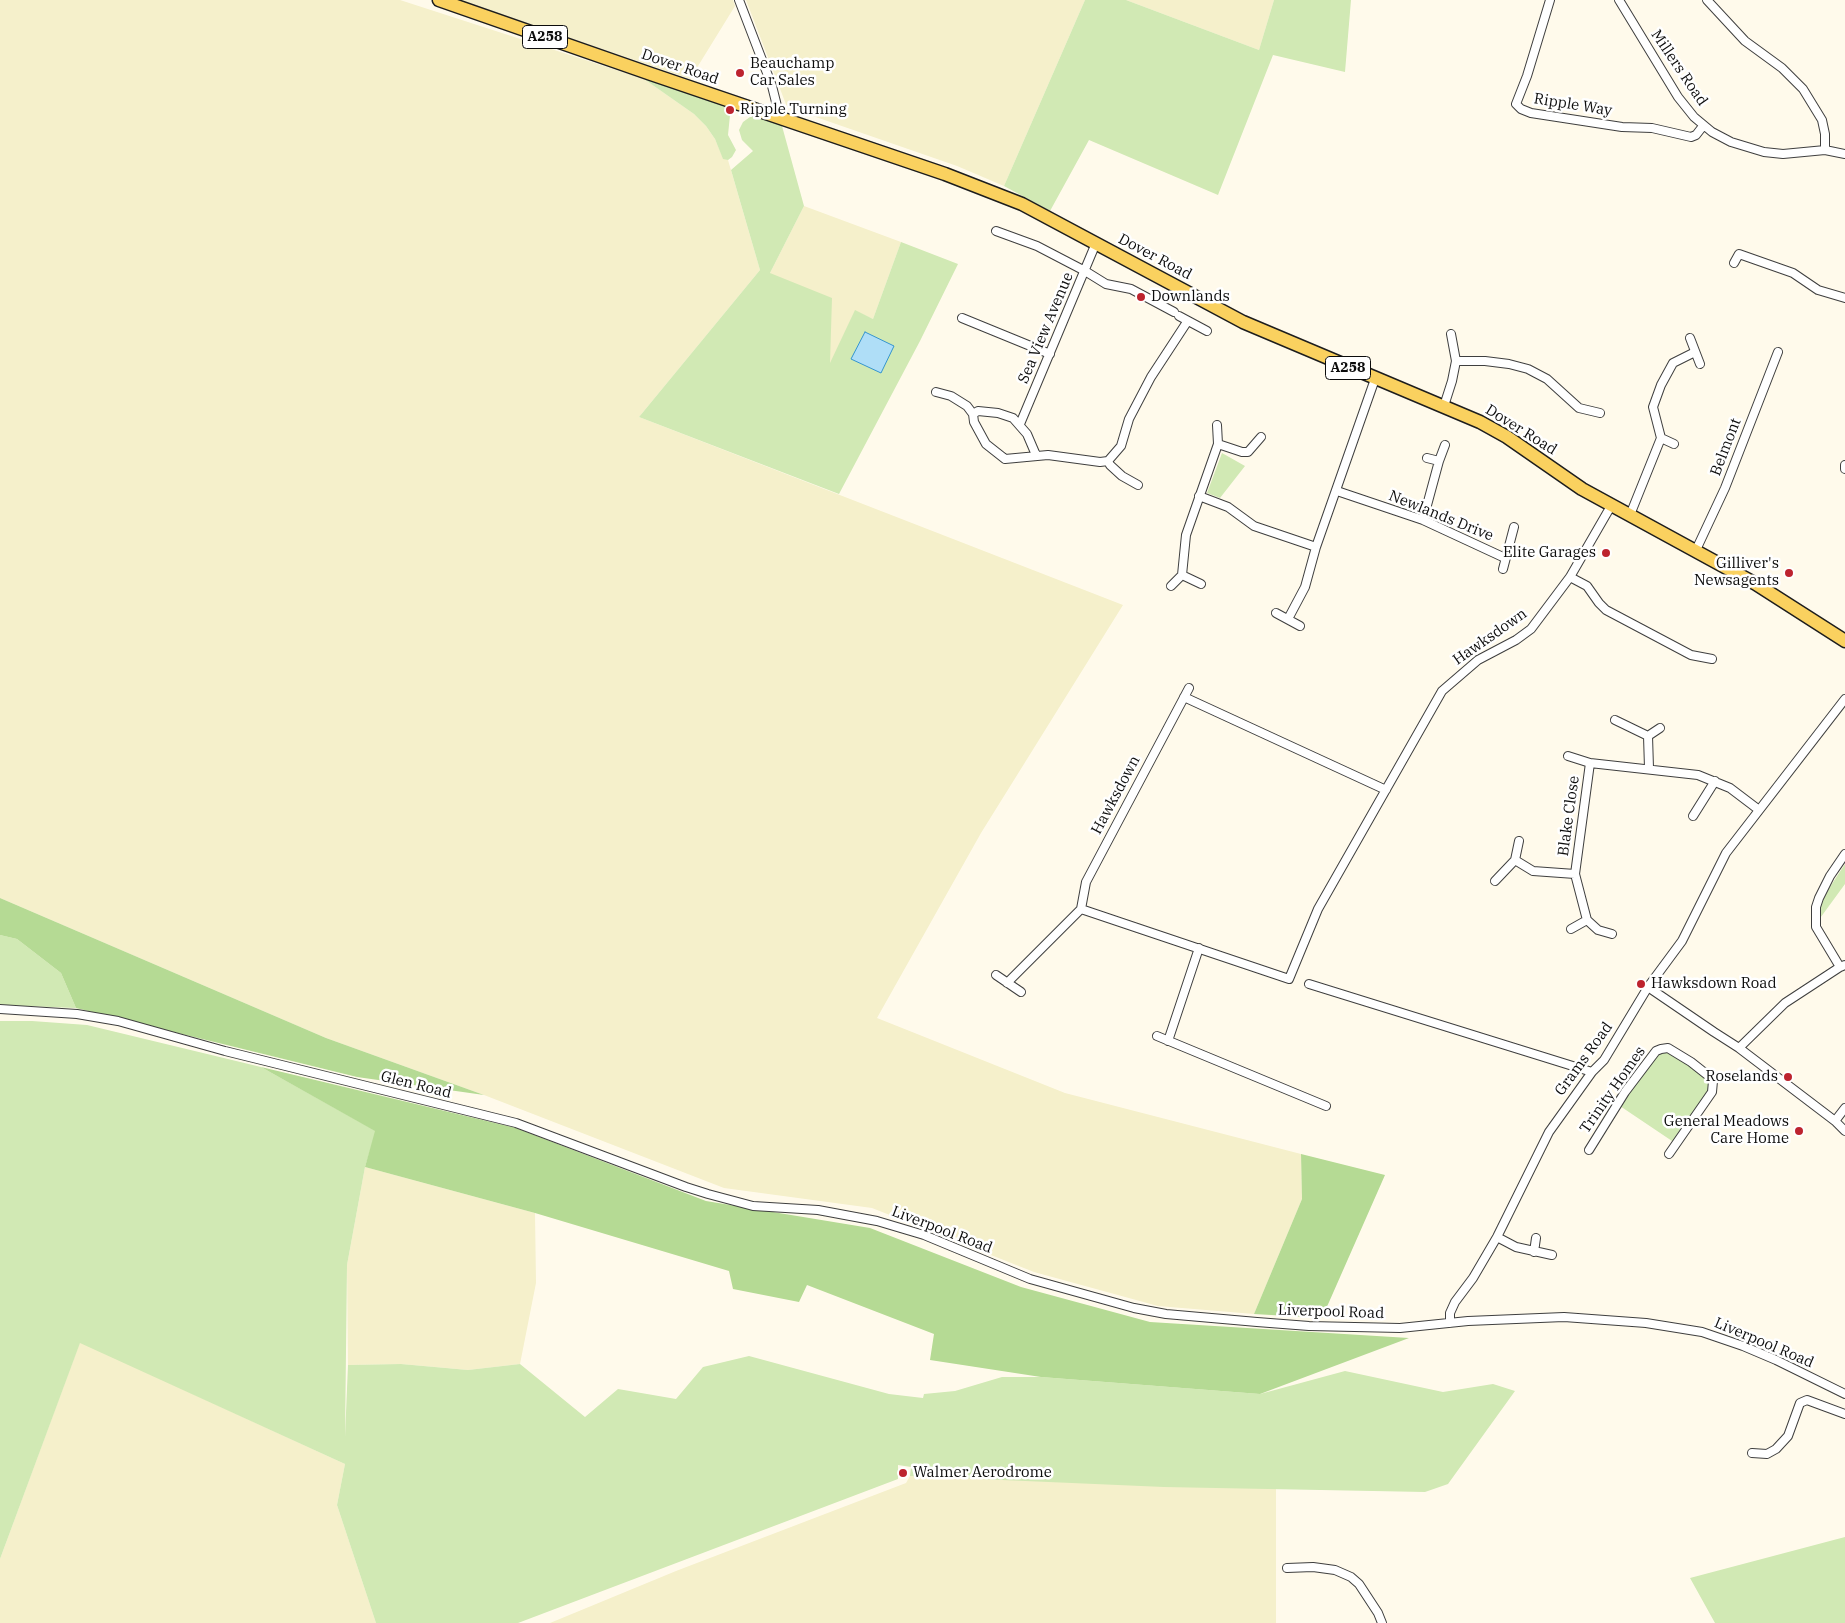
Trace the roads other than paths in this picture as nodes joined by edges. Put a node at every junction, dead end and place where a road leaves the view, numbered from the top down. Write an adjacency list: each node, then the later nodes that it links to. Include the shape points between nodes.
1 (439, 0): 6 (main road, Dover Road / A258)
2 (740, 0): 6 (street, via 772,86)
3 (1550, 0): 7 (street, Ripple Way, via 1516,104 1521,110 1622,127 1652,128 1691,137)
4 (1619, 0): 7 (street, Millers Road, via 1678,97)
5 (1708, 0): 8 (street, via 1745,41 1782,68 1802,89 1822,120)
6 (780, 118): 11 (main road, Dover Road / A258, via 971,182 1022,204)
7 (1703, 126): 8 (street, Millers Road, via 1731,142 1764,152 1783,154)
8 (1825, 150): 9 (street, Millers Road)
9 (1845, 154)
10 (996, 231): 13 (street, via 1037,246)
11 (1096, 243): 13 (street, Sea View Avenue); 25 (main road, Dover Road / A258, via 1243,322)
12 (1734, 264): 14 (street, via 1739,254 1793,273 1818,290)
13 (1085, 271): 16 (street, via 1106,284 1132,289); 22 (street, Sea View Avenue)
14 (1845, 298)
15 (962, 318): 22 (street)
16 (1188, 322): 17 (street); 39 (street, via 1151,377 1129,419 1120,446)
17 (1207, 331)
18 (1451, 334): 23 (street)
19 (1690, 338): 20 (street)
20 (1695, 352): 24 (street); 33 (street, via 1673,363 1661,386 1653,407)
21 (1778, 352): 51 (street, Belmont, via 1725,488)
22 (1050, 354): 30 (street, Sea View Avenue)
23 (1456, 361): 27 (street); 28 (street, via 1485,361 1528,369 1548,379 1579,408)
24 (1700, 364)
25 (1375, 379): 27 (main road, Dover Road / A258); 44 (street)
26 (936, 392): 29 (street, via 950,396)
27 (1444, 406): 46 (main road, Dover Road / A258, via 1507,437)
28 (1600, 413)
29 (973, 414): 30 (street, via 978,411 998,414 1013,418); 37 (street, via 986,444 1005,458)
30 (1020, 424): 37 (street)
31 (1217, 425): 34 (street)
32 (1261, 437): 34 (street, via 1248,452)
33 (1661, 438): 35 (street); 47 (street)
34 (1218, 444): 45 (street)
35 (1674, 444)
36 (1445, 445): 40 (street)
37 (1036, 456): 39 (street, via 1048,454)
38 (1427, 458): 40 (street)
39 (1108, 461): 43 (street, via 1122,476)
40 (1439, 461): 48 (street)
41 (1845, 465): 42 (street)
42 (1845, 469)
43 (1138, 485)
44 (1337, 490): 48 (street, Newlands Drive); 50 (street)
45 (1200, 496): 50 (street, via 1228,507 1254,526); 54 (street, via 1186,535)
46 (1611, 506): 47 (main road, Dover Road / A258); 55 (street, Hawksdown)
47 (1630, 515): 51 (main road, Dover Road / A258)
48 (1423, 520): 52 (street, Newlands Drive)
49 (1514, 527): 52 (street, Newlands Drive)
50 (1316, 548): 59 (street, via 1305,587)
51 (1696, 550): 61 (main road, Dover Road / A258)
52 (1505, 558): 53 (street, Newlands Drive)
53 (1503, 569)
54 (1182, 574): 56 (street); 57 (street)
55 (1570, 577): 62 (street, via 1587,586 1606,610 1691,655); 73 (street, Hawksdown, via 1531,629 1478,660 1442,692)
56 (1201, 584)
57 (1170, 586)
58 (1276, 612): 59 (street)
59 (1288, 619): 60 (street)
60 (1300, 626)
61 (1844, 640)
62 (1712, 659)
63 (1190, 688): 64 (street, Hawksdown)
64 (1184, 697): 73 (street); 81 (street, Hawksdown, via 1086,882)
65 (1845, 699): 74 (street, Grams Road)
66 (1615, 720): 68 (street)
67 (1660, 728): 68 (street)
68 (1648, 736): 71 (street)
69 (1568, 756): 70 (street, Blake Close)
70 (1590, 763): 71 (street, Blake Close); 79 (street, Blake Close)
71 (1649, 768): 72 (street, Blake Close, via 1698,775)
72 (1715, 781): 74 (street, Blake Close); 75 (street)
73 (1386, 790): 85 (street, Hawksdown, via 1318,909 1289,979)
74 (1759, 810): 90 (street, Grams Road, via 1726,853 1682,941)
75 (1694, 816)
76 (1519, 841): 78 (street)
77 (1845, 854): 86 (street, via 1830,876 1816,907 1816,927)
78 (1514, 860): 79 (street, Blake Close, via 1533,871); 80 (street)
79 (1575, 874): 82 (street, Blake Close)
80 (1495, 881)
81 (1081, 909): 85 (street, Hawksdown); 88 (street)
82 (1587, 920): 83 (street); 84 (street, via 1598,930)
83 (1571, 929)
84 (1612, 934)
85 (1199, 948): 94 (street)
86 (1842, 966): 95 (street, via 1785,1003)
87 (996, 975): 88 (street)
88 (1007, 983): 91 (street)
89 (1309, 984): 96 (street)
90 (1648, 987): 95 (street); 96 (street, Grams Road, via 1604,1060)
91 (1020, 992)
92 (0, 1009): 103 (street, Glen Road, via 78,1014 118,1021 224,1051 516,1123 708,1194 752,1206)
93 (1157, 1036): 94 (street)
94 (1168, 1041): 97 (street)
95 (1739, 1048): 99 (street)
96 (1592, 1072): 104 (street, Grams Road, via 1548,1132)
97 (1326, 1106)
98 (1845, 1108): 99 (street)
99 (1835, 1121): 100 (street)
100 (1845, 1131)
101 (1588, 1150): 102 (street, Trinity Homes, via 1656,1051 1668,1048 1713,1081 1712,1092)
102 (1669, 1154)
103 (818, 1210): 108 (street, Liverpool Road, via 877,1220 924,1235 1030,1279 1166,1314 1309,1326 1400,1328)
104 (1497, 1237): 106 (street); 108 (street, Grams Road, via 1455,1302)
105 (1536, 1238): 106 (street)
106 (1534, 1252): 107 (street)
107 (1552, 1255)
108 (1450, 1323): 109 (street, Liverpool Road, via 1564,1317 1646,1323 1702,1332 1776,1360)
109 (1845, 1394)
110 (1845, 1414): 111 (street, via 1807,1400 1800,1403 1788,1436 1776,1449 1767,1454)
111 (1752, 1453)
112 (1288, 1568): 113 (street, via 1314,1567 1335,1570 1351,1577 1359,1584)
113 (1382, 1623)

